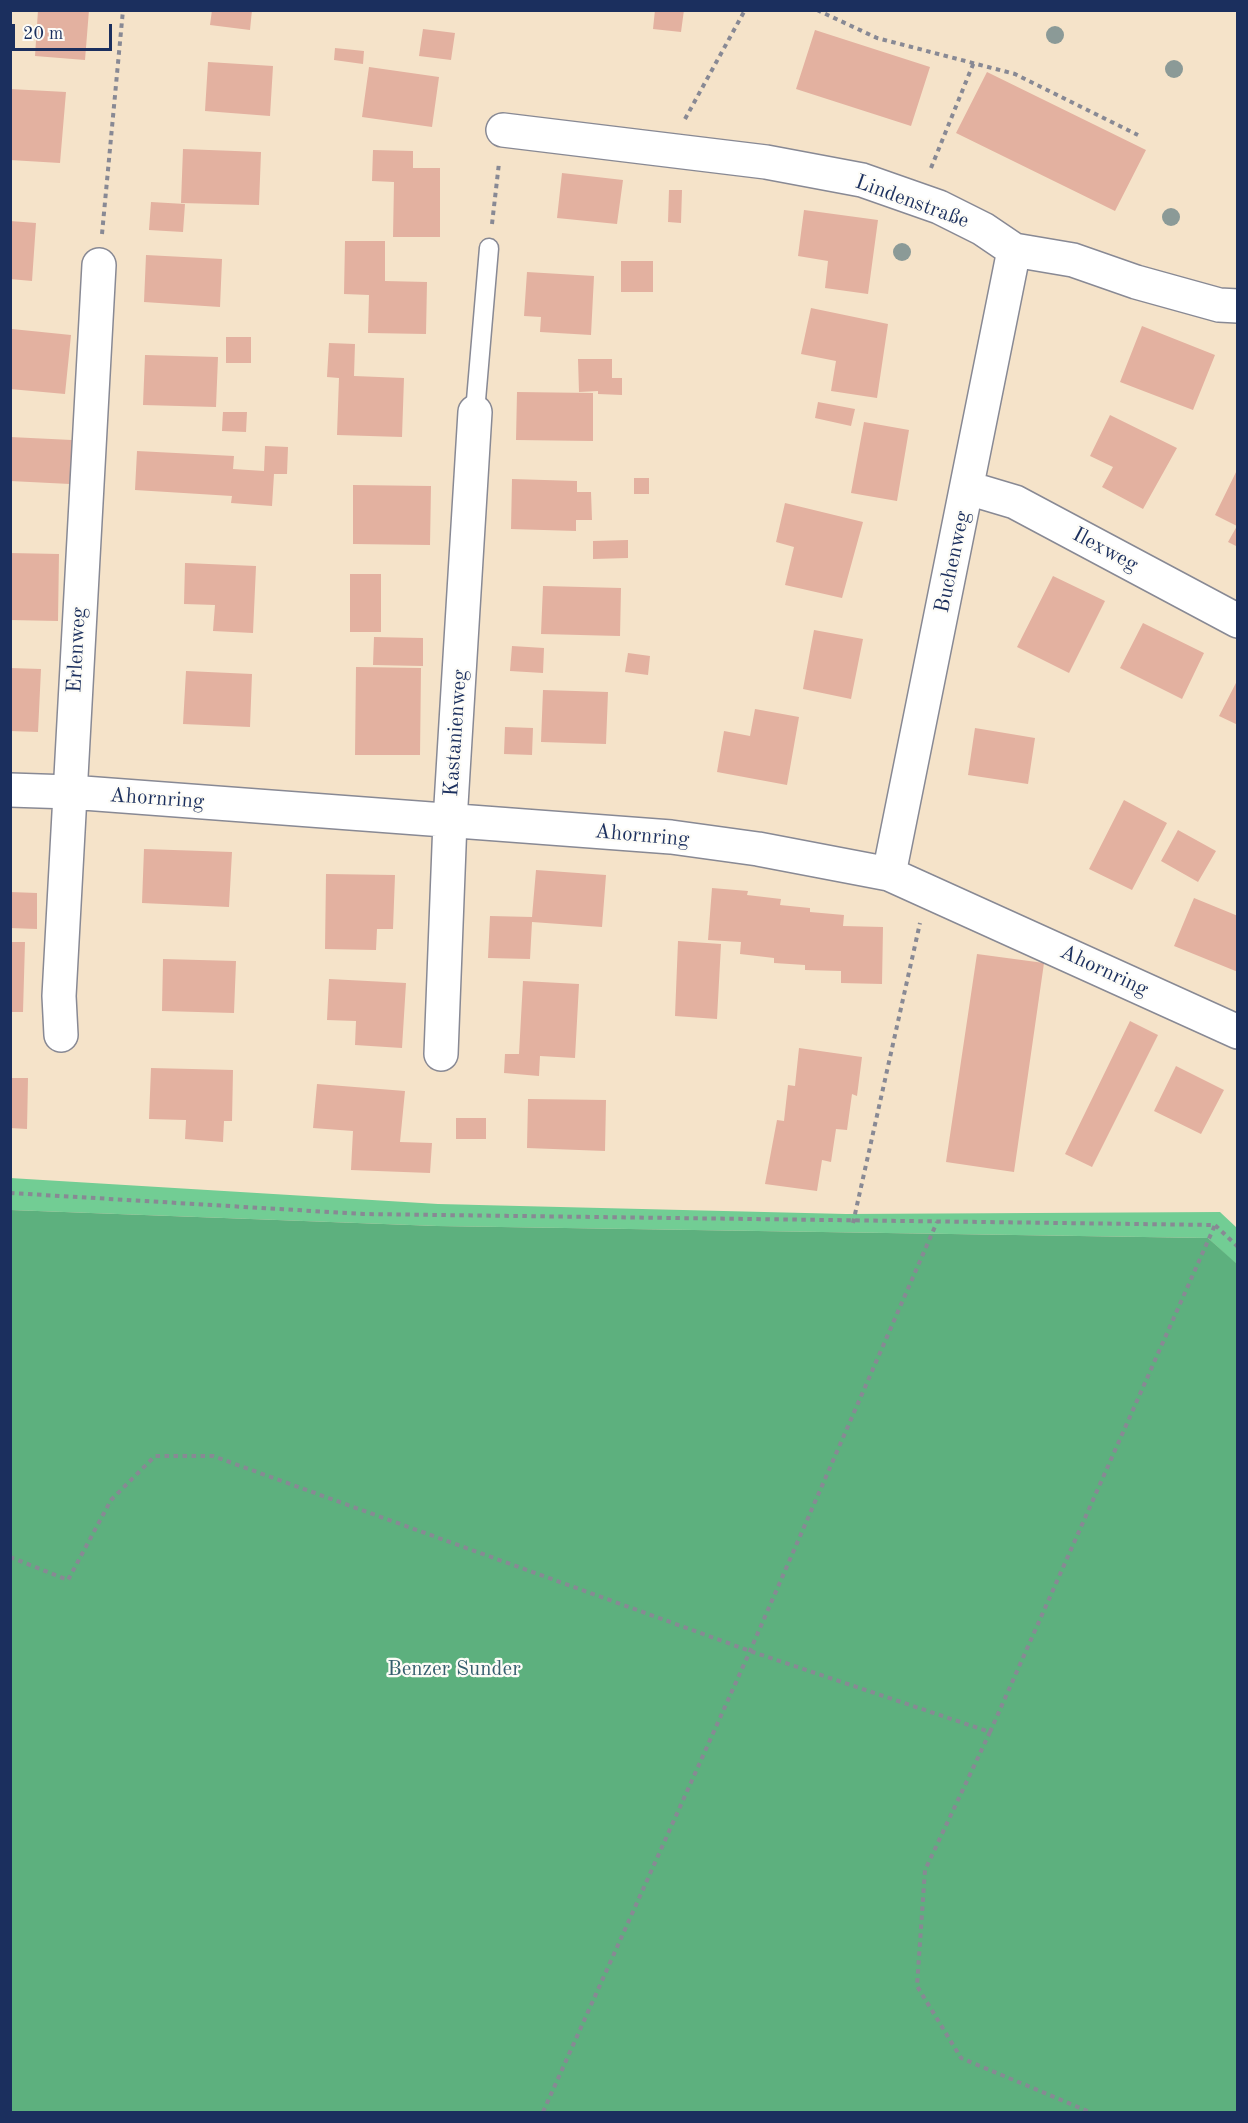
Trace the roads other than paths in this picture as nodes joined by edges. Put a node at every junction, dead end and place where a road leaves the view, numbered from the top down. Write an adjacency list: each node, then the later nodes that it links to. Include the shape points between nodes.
1 (503, 130): 3 (street, Lindenstraße, via 766,162 862,180 918,199 983,229)
2 (489, 248): 6 (lane)
3 (1014, 250): 5 (street, Lindenstraße, via 1073,260 1136,282 1219,305); 7 (street, Buchenweg)
4 (99, 265): 10 (street, Erlenweg)
5 (1238, 306)
6 (475, 412): 11 (street, Kastanienweg)
7 (968, 488): 8 (street, Ilexweg, via 1015,502); 12 (street, Buchenweg)
8 (1238, 621)
9 (10, 790): 10 (street, Ahornring)
10 (70, 792): 11 (street, Ahornring); 14 (street, Erlenweg, via 59,996)
11 (450, 821): 12 (street, Ahornring, via 671,837); 15 (street, Kastanienweg)
12 (889, 874): 13 (street, Ahornring)
13 (1238, 1032)
14 (61, 1035)
15 (441, 1054)

